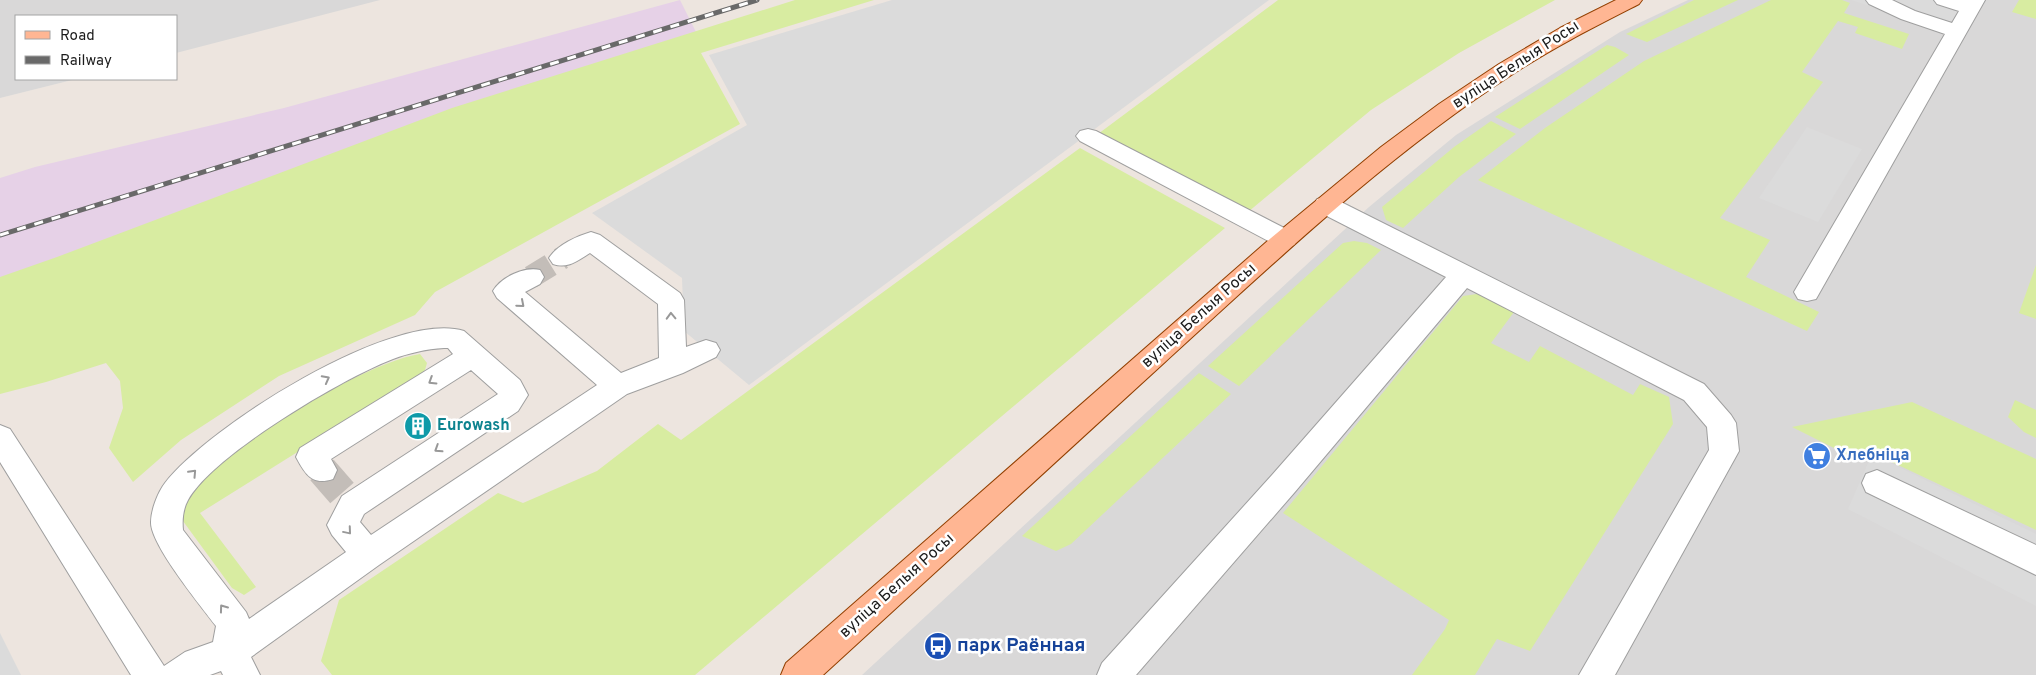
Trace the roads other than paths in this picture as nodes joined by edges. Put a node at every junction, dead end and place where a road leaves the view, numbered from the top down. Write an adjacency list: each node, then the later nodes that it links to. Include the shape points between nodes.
1 (1632, 0): 8 (main road, вуліца Белыя Росы, via 1576,26 1462,98)
2 (1876, 0): 5 (lane)
3 (1944, 0): 4 (lane)
4 (1972, 4): 6 (lane)
5 (1913, 8): 6 (lane)
6 (1957, 31): 13 (lane)
7 (1088, 136): 9 (lane)
8 (1326, 205): 9 (main road, вуліца Белыя Росы); 11 (lane)
9 (1285, 239): 26 (main road, вуліца Белыя Росы)
10 (562, 258): 16 (lane, one-way to 10, via 671,300 591,241)
11 (1463, 275): 27 (lane); 28 (lane, via 1694,392 1722,423 1724,451)
12 (531, 277): 17 (lane, one-way to 17, via 506,291)
13 (1807, 292)
14 (706, 350): 16 (lane)
15 (473, 355): 19 (lane, one-way to 19, via 310,457); 21 (lane, one-way to 21, via 514,395 508,403 347,499 343,524); 23 (lane, one-way to 15, via 234,623 167,532 167,512 183,484 216,451 252,424 326,379 373,356 404,345 444,338 454,338)
16 (673, 365): 17 (lane)
17 (617, 386): 21 (lane)
18 (0, 437): 24 (lane)
19 (322, 470)
20 (1877, 483): 22 (lane)
21 (368, 555): 23 (lane)
22 (2036, 561)
23 (235, 664): 25 (lane, via 197,663)
24 (151, 675)
25 (178, 675)
26 (798, 675)
27 (1114, 675)
28 (1596, 675)

